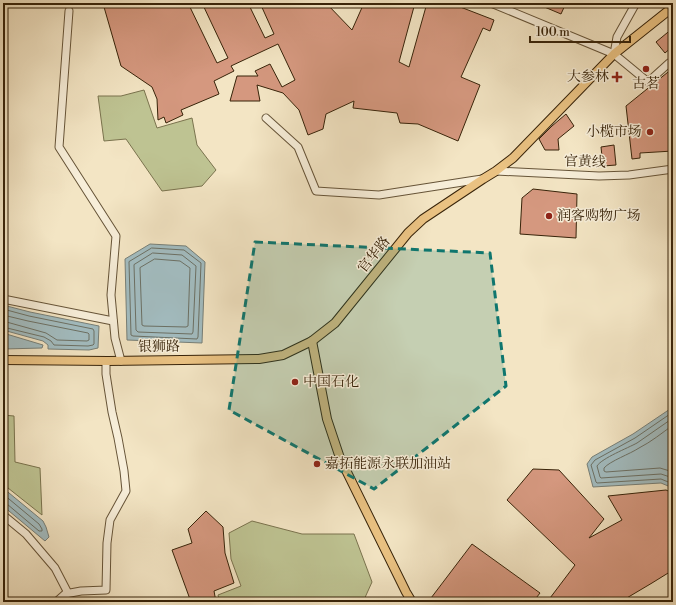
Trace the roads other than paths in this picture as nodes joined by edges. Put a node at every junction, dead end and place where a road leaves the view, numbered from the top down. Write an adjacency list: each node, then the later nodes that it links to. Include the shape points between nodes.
1 (491, 3): 5 (street)
2 (636, 3): 5 (street, via 618,38)
3 (673, 7): 5 (main road, 官华路)
4 (69, 10): 12 (street, via 59,147 116,236 111,295)
5 (614, 54): 6 (street, via 648,82); 9 (main road, 官华路, via 513,158)
6 (669, 63)
7 (266, 118): 10 (street, via 298,147 316,191 379,195)
8 (673, 169): 9 (street, 官黄线, via 599,176)
9 (496, 171): 10 (main road, 官华路)
10 (483, 179): 13 (main road, 官华路, via 423,219 408,233 335,323)
11 (3, 300): 12 (street)
12 (113, 320): 16 (street, via 114,338)
13 (312, 341): 16 (main road, 银狮路, via 283,354 258,359); 20 (main road, via 327,419 340,458)
14 (3, 360): 15 (main road, 银狮路)
15 (106, 361): 16 (main road, 银狮路); 18 (street, via 126,491 110,520 106,590)
16 (121, 361)
17 (3, 515): 18 (street, via 26,534 56,568)
18 (68, 593): 19 (street)
19 (56, 602)
20 (412, 602)

